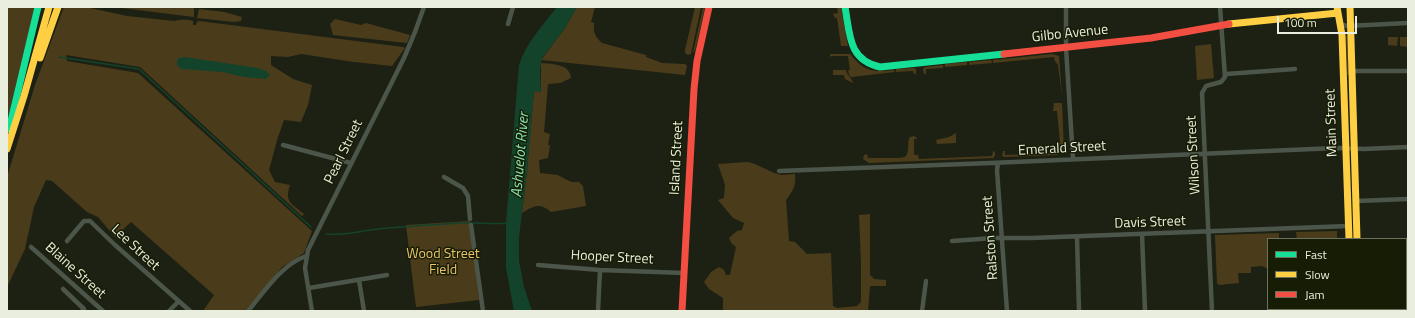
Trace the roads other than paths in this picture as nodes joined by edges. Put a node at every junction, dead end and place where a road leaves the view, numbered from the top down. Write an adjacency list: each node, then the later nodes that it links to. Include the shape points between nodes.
1 (38, 7): 24 (main road, via 9,125)
2 (49, 7): 22 (main road)
3 (58, 7): 22 (main road)
4 (424, 7): 30 (street, Pearl Street, via 404,58)
5 (513, 7): 13 (street)
6 (709, 7): 51 (main road, Island Street, via 698,54 694,90)
7 (845, 7): 17 (main road, Gilbo Avenue, via 855,51 860,60 874,67)
8 (1066, 7): 17 (street)
9 (1220, 7): 15 (street)
10 (1350, 7): 16 (main road, Main Street)
11 (1338, 10): 14 (main road, Main Street); 15 (main road, Gilbo Avenue)
12 (1408, 23): 16 (street)
13 (508, 24)
14 (1340, 24): 16 (street); 25 (main road, Main Street)
15 (1222, 26): 17 (main road, Gilbo Avenue); 21 (street)
16 (1350, 26): 19 (main road, Main Street)
17 (1066, 48): 29 (street)
18 (1294, 68): 21 (street)
19 (1351, 71): 20 (street); 27 (main road, Main Street)
20 (1408, 71)
21 (1226, 74): 28 (street, Wilson Street, via 1223,80 1206,86 1202,93)
22 (24, 96): 24 (main road)
23 (283, 145): 30 (street)
24 (8, 146)
25 (1346, 147): 27 (street, Emerald Street); 28 (street, Emerald Street); 38 (main road, Main Street)
26 (1408, 147): 27 (street, Emerald Street)
27 (1354, 148): 35 (main road, Main Street)
28 (1205, 153): 29 (street, Emerald Street); 39 (street, Wilson Street)
29 (1073, 159): 31 (street, Emerald Street)
30 (351, 163): 48 (street, Pearl Street)
31 (998, 163): 32 (street, Emerald Street); 42 (street, Ralston Street, via 996,169)
32 (780, 171)
33 (444, 177): 36 (street, via 463,188 468,196)
34 (1408, 199): 35 (street)
35 (1356, 201): 44 (main road, Main Street)
36 (470, 219)
37 (471, 225): 65 (street)
38 (1348, 226): 39 (street, Davis Street); 43 (main road, Main Street)
39 (1208, 231): 40 (street, Davis Street); 72 (street, Wilson Street)
40 (1142, 234): 41 (street, Davis Street); 71 (street)
41 (1077, 237): 42 (street, Davis Street); 70 (street)
42 (1002, 238): 46 (street, Davis Street); 69 (street, Ralston Street)
43 (1349, 238)
44 (1357, 238)
45 (67, 241): 57 (street, Lee Street, via 84,221 90,221)
46 (952, 241)
47 (31, 247): 59 (street, Blaine Street)
48 (306, 256): 55 (street, Pearl Street, via 305,268); 62 (street, via 282,271)
49 (538, 265): 50 (street, Hooper Street)
50 (600, 270): 51 (street, Hooper Street); 66 (street)
51 (684, 273): 67 (main road, Island Street)
52 (387, 275): 53 (street)
53 (359, 280): 55 (street); 64 (street)
54 (926, 282): 68 (street)
55 (309, 288): 63 (street, Pearl Street)
56 (63, 289): 58 (street)
57 (178, 302): 60 (street); 61 (street, Lee Street)
58 (84, 310)
59 (103, 311)
60 (169, 311)
61 (190, 311)
62 (248, 311)
63 (312, 311)
64 (364, 311)
65 (483, 311)
66 (598, 311)
67 (682, 311)
68 (922, 311)
69 (1007, 311)
70 (1079, 311)
71 (1145, 311)
72 (1212, 311)

